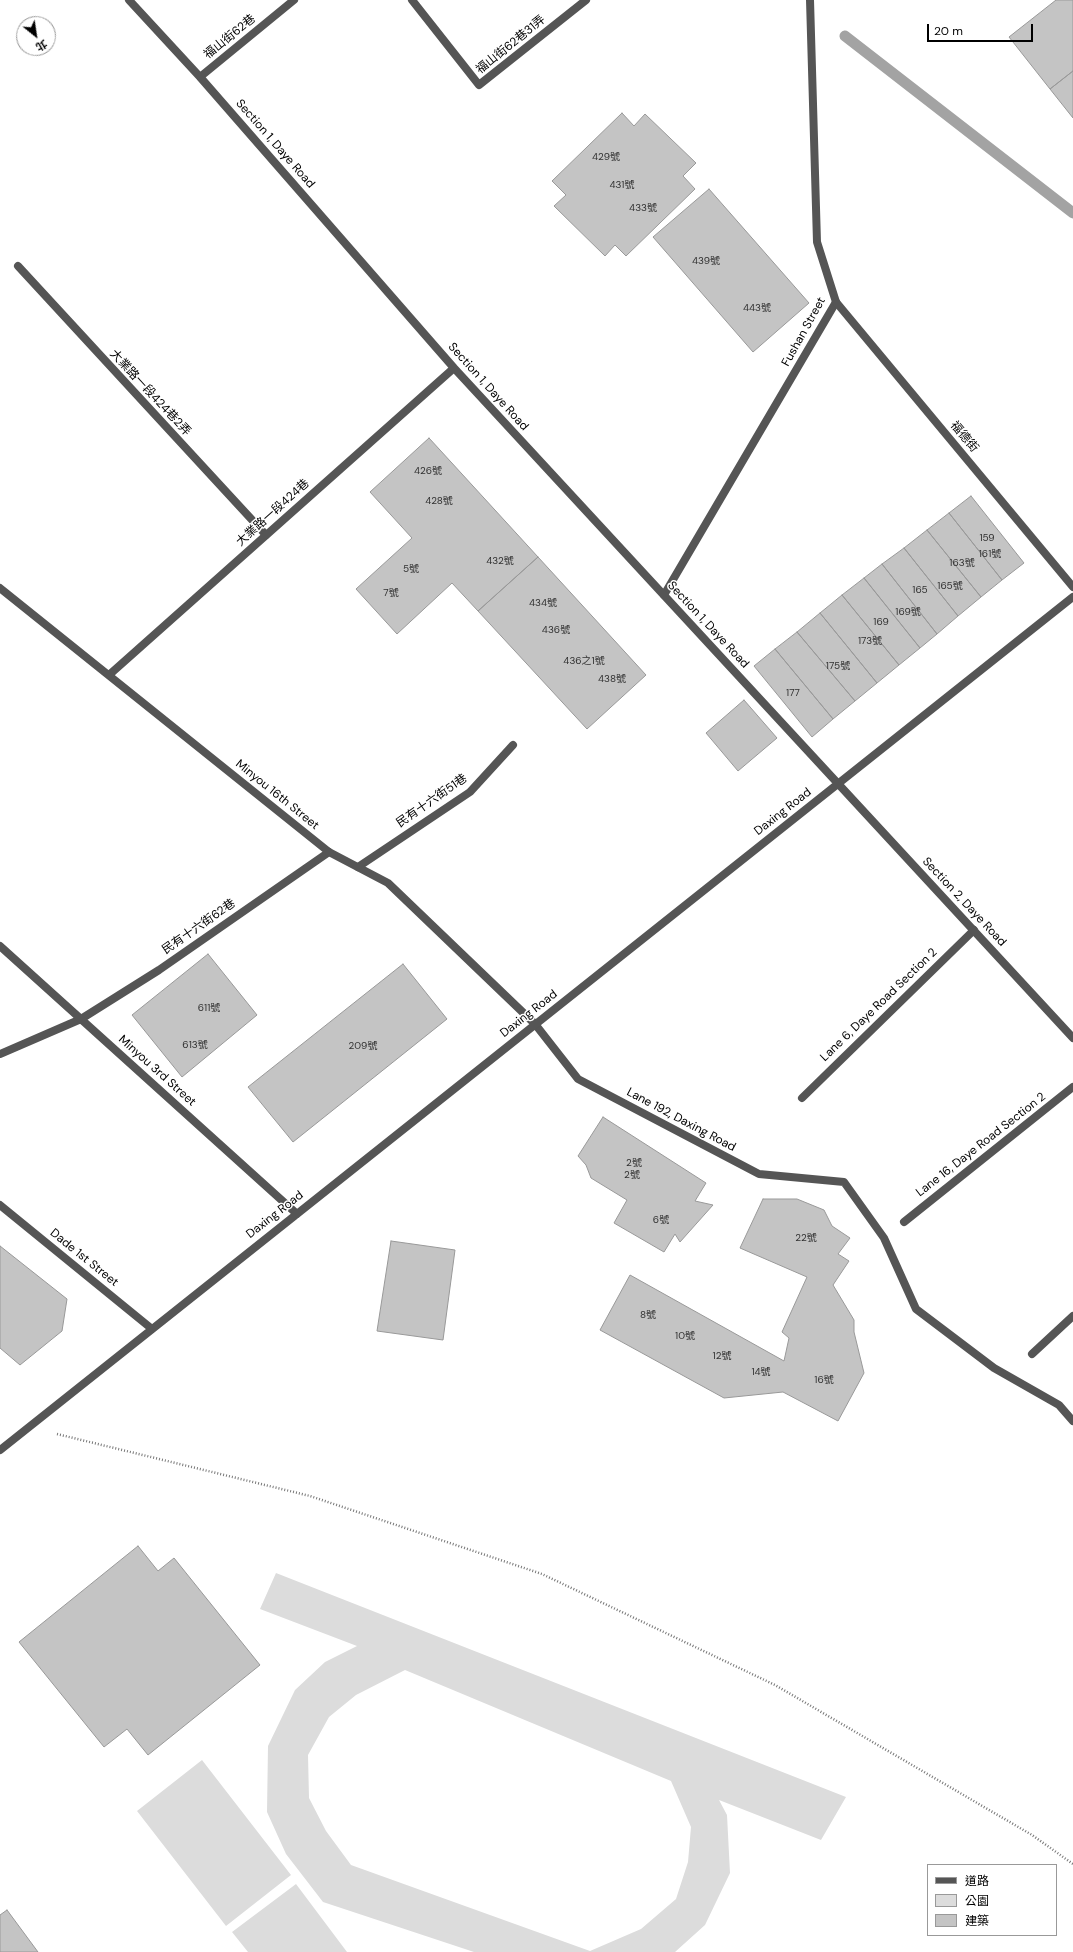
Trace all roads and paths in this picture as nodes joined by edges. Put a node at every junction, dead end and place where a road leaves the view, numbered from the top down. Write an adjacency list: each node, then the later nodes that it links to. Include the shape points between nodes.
1 (129, 0): 6 (street, Section 1, Daye Road)
2 (294, 0): 6 (street, 福山街62巷)
3 (412, 0): 4 (street, 福山街62巷31弄, via 478,85)
4 (586, 0)
5 (810, 0): 8 (street, Fushan Street, via 817,242)
6 (200, 77): 9 (street, Section 1, Daye Road)
7 (18, 266): 10 (street, 大業路一段424巷2弄)
8 (836, 302): 11 (street, 福德街); 13 (street, Fushan Street)
9 (454, 368): 10 (street, 大業路一段424巷); 13 (street, Section 1, Daye Road)
10 (266, 536): 15 (street, 大業路一段424巷)
11 (1073, 587)
12 (0, 588): 15 (street, Minyou 16th Street)
13 (664, 595): 17 (street, Section 1, Daye Road)
14 (1073, 597): 17 (street, Daxing Road)
15 (109, 675): 18 (street, Minyou 16th Street)
16 (513, 745): 19 (street, 民有十六街51巷, via 470,792)
17 (838, 783): 20 (street, Section 2, Daye Road); 23 (street, Daxing Road)
18 (329, 852): 19 (street, Minyou 16th Street); 22 (street, 民有十六街62巷, via 159,970)
19 (358, 867): 23 (street, Minyou 16th Street, via 388,883)
20 (974, 930): 24 (street, Section 2, Daye Road); 27 (street, Lane 6, Daye Road Section 2)
21 (0, 946): 22 (street, Minyou 3rd Street)
22 (81, 1019): 25 (street, 民有十六街62巷); 29 (street, Minyou 3rd Street)
23 (535, 1024): 29 (street, Daxing Road); 34 (street, Lane 192, Daxing Road, via 578,1079 759,1174 844,1182 884,1238 916,1309 994,1368 1059,1406)
24 (1073, 1038)
25 (0, 1054)
26 (1073, 1086): 30 (street, Lane 16, Daye Road Section 2)
27 (802, 1098)
28 (0, 1205): 32 (street, Dade 1st Street)
29 (297, 1214): 32 (street, Daxing Road)
30 (904, 1222)
31 (1073, 1316): 33 (street)
32 (152, 1329): 36 (street, Daxing Road)
33 (1032, 1354)
34 (1073, 1421)
35 (66, 1437): 37 (path, via 310,1496 542,1574 775,1685 1032,1835)
36 (0, 1450)
37 (1073, 1864)

